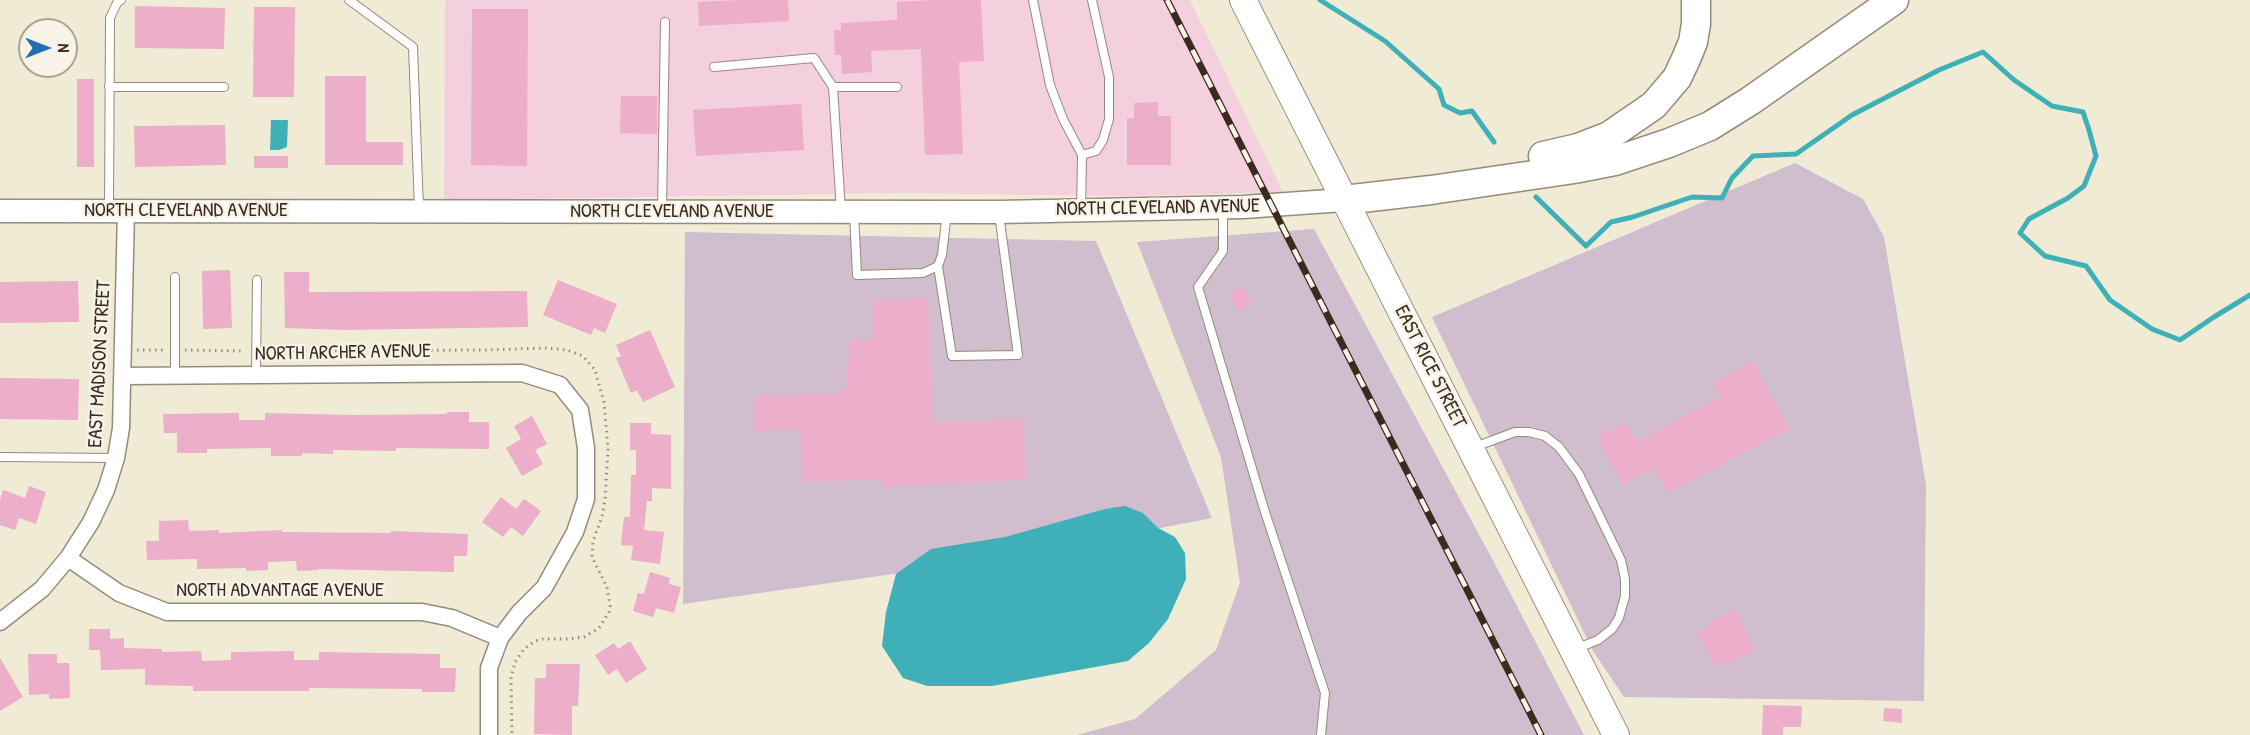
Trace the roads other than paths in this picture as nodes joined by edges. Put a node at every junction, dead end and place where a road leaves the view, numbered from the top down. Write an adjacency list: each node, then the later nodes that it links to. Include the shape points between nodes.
1 (121, 0): 10 (lane, via 110,18)
2 (348, 0): 20 (lane, via 413,47)
3 (1033, 0): 14 (lane, via 1050,85)
4 (1092, 0): 14 (lane, via 1109,77 1109,119 1096,151)
5 (1243, 0): 15 (main road, EAST RICE STREET)
6 (1696, 0): 15 (highway, via 1693,42 1677,78 1645,112 1609,136 1547,155 1404,175 1374,184)
7 (1894, 0): 15 (highway, via 1750,101 1710,126 1669,143 1615,161 1574,169)
8 (665, 22): 21 (lane)
9 (714, 67): 12 (lane, via 814,58)
10 (109, 87): 11 (lane); 19 (lane)
11 (224, 87)
12 (833, 87): 13 (lane); 22 (lane)
13 (897, 87)
14 (1082, 154): 17 (lane)
15 (1344, 200): 16 (street, NORTH CLEVELAND AVENUE); 31 (main road, EAST RICE STREET)
16 (1222, 208): 17 (street, NORTH CLEVELAND AVENUE); 39 (lane, via 1222,251 1198,287 1264,509 1325,693)
17 (1081, 210): 24 (street, NORTH CLEVELAND AVENUE)
18 (0, 211): 19 (street, NORTH CLEVELAND AVENUE)
19 (117, 211): 20 (street, NORTH CLEVELAND AVENUE); 29 (street, EAST MADISON STREET)
20 (419, 211): 21 (street, NORTH CLEVELAND AVENUE)
21 (662, 212): 22 (street, NORTH CLEVELAND AVENUE)
22 (847, 212): 23 (street, NORTH CLEVELAND AVENUE); 25 (lane, via 857,275 923,273)
23 (947, 212): 24 (street, NORTH CLEVELAND AVENUE); 25 (lane)
24 (999, 212): 25 (lane, via 1018,355 952,356)
25 (938, 266)
26 (175, 277): 30 (lane)
27 (257, 280): 28 (lane)
28 (256, 375): 30 (street, NORTH ARCHER AVENUE); 36 (street, NORTH ARCHER AVENUE, via 522,373 560,385 580,410 586,448 586,499 575,532 544,588)
29 (123, 376): 30 (street, NORTH ARCHER AVENUE); 33 (street, EAST MADISON STREET, via 122,428)
30 (175, 376)
31 (1472, 448): 37 (main road, EAST RICE STREET); 37 (lane, via 1515,432 1537,434 1559,447 1579,474 1621,561 1625,596 1612,629 1598,640)
32 (0, 457): 33 (lane)
33 (116, 458): 34 (street, EAST MADISON STREET, via 91,522)
34 (68, 558): 35 (street, EAST MADISON STREET, via 42,589); 36 (street, NORTH ADVANTAGE AVENUE, via 119,593 167,612 422,612 452,618)
35 (0, 622)
36 (501, 638): 38 (street, via 489,668)
37 (1573, 650): 40 (main road, EAST RICE STREET)
38 (489, 735)
39 (1322, 735)
40 (1616, 735)

